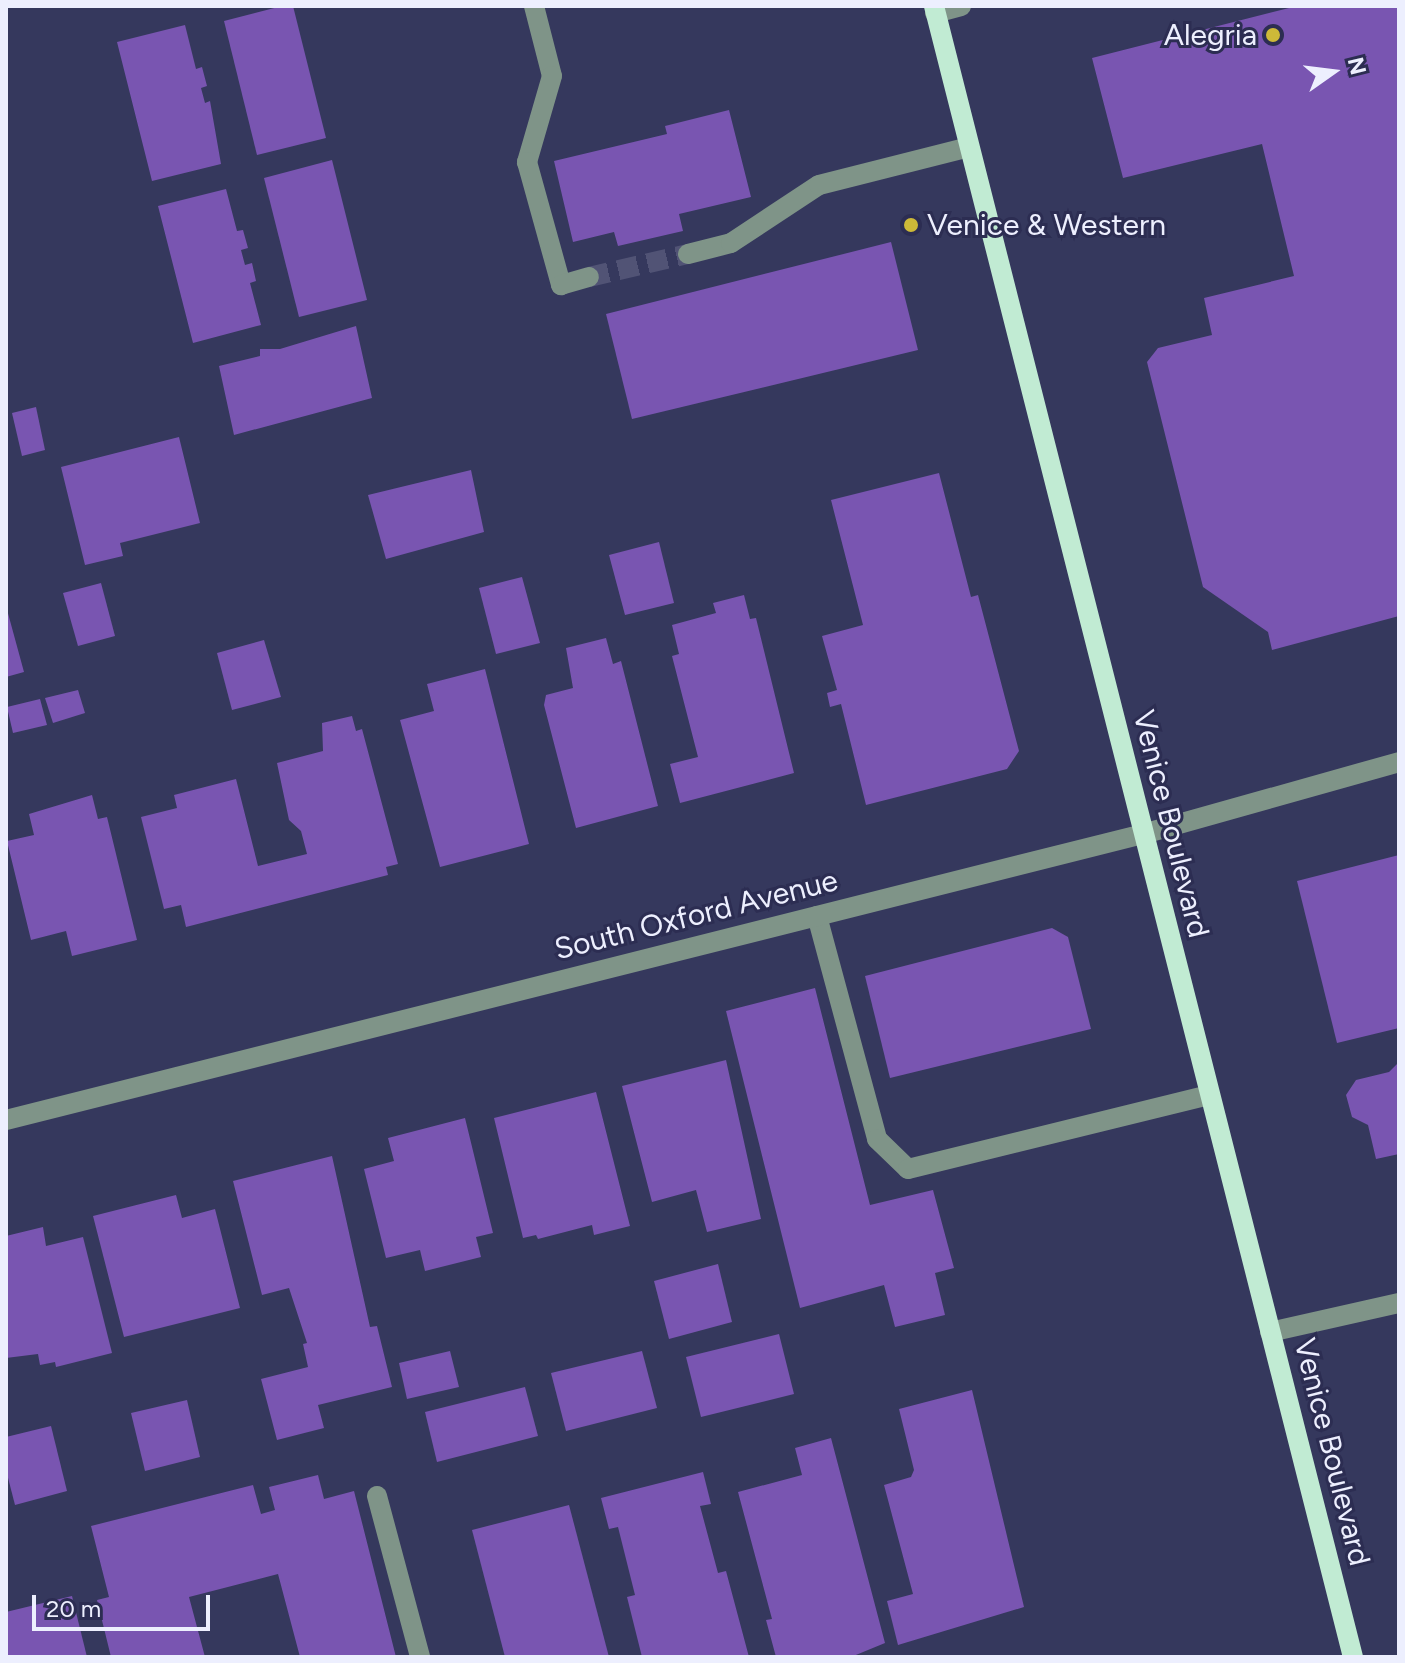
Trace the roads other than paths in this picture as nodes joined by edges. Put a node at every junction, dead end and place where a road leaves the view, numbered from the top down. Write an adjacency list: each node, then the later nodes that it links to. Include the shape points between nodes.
1 (534, 6): 6 (street, via 552,76 527,162 561,285)
2 (961, 6): 3 (street)
3 (934, 9): 4 (main road, Venice Boulevard)
4 (969, 147): 5 (street, via 819,185 731,243); 8 (main road, Venice Boulevard)
5 (688, 254)
6 (589, 277)
7 (1399, 762): 8 (street, South Oxford Avenue)
8 (1143, 834): 9 (street, South Oxford Avenue); 10 (main road, Venice Boulevard)
9 (817, 916): 10 (street, via 877,1139 908,1169); 11 (street, South Oxford Avenue)
10 (1209, 1095): 13 (main road, Venice Boulevard)
11 (6, 1120)
12 (1399, 1303): 13 (street)
13 (1270, 1332): 16 (main road, Venice Boulevard)
14 (377, 1496): 15 (street)
15 (420, 1657)
16 (1353, 1657)

